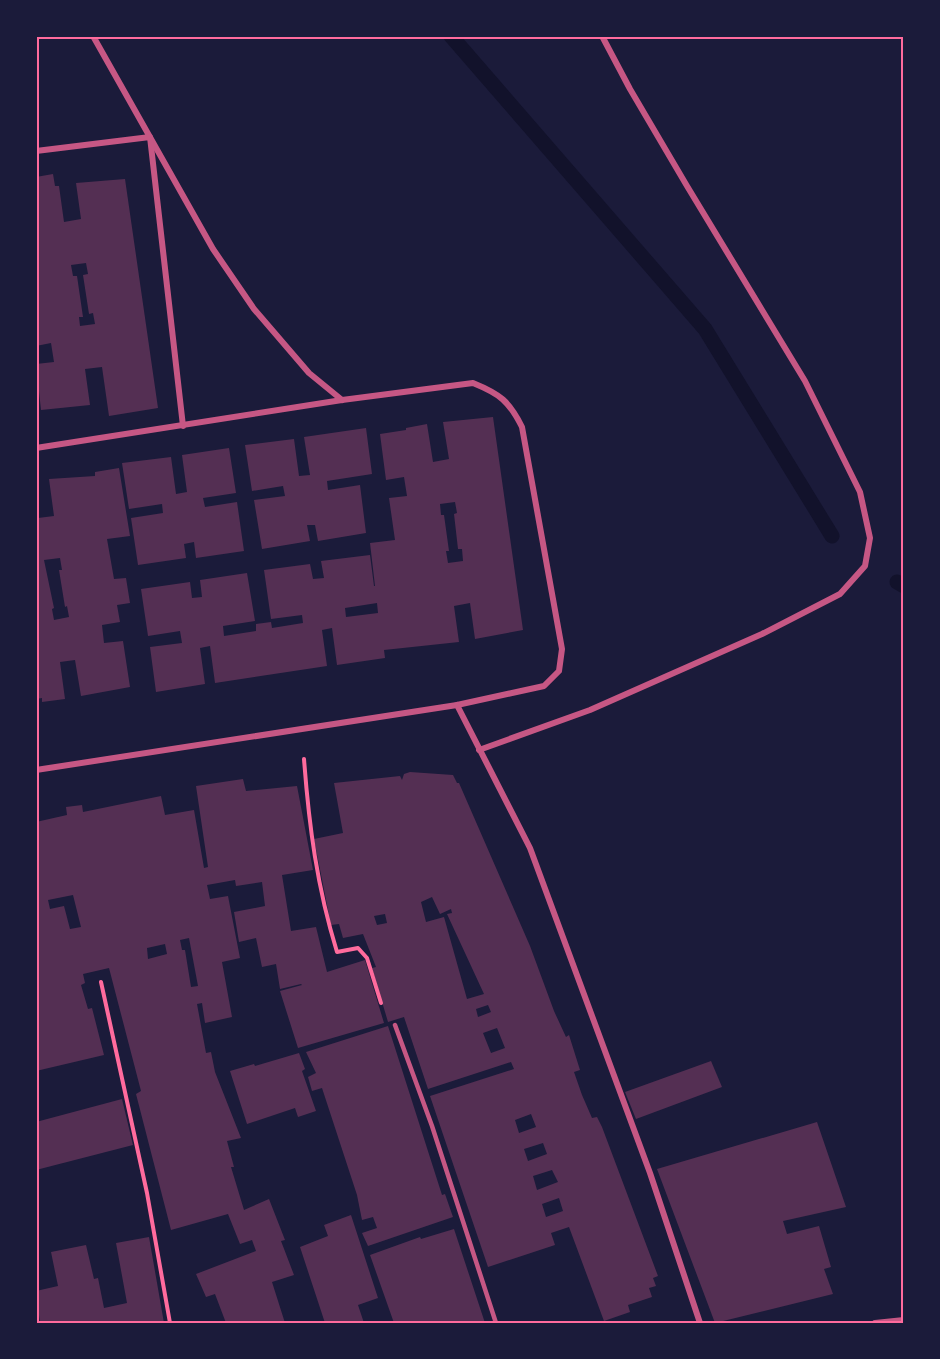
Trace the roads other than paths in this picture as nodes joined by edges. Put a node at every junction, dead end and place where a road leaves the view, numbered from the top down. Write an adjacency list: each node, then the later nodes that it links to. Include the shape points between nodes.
1 (93, 36): 3 (street)
2 (602, 36): 9 (street, via 805,381 860,492 870,538 865,566 840,594 762,634 590,710)
3 (150, 137): 4 (street); 5 (street, via 213,249 254,309 309,373); 6 (street)
4 (36, 151)
5 (342, 400): 6 (street); 8 (street, via 473,383 512,406 522,427 562,649 559,671 544,686)
6 (183, 426): 7 (street)
7 (36, 448)
8 (457, 705): 9 (street); 10 (street)
9 (479, 750): 14 (street, via 530,848 650,1173)
10 (36, 770)
11 (395, 1025): 13 (lane)
12 (904, 1320): 15 (street)
13 (496, 1323)
14 (700, 1323)
15 (874, 1323)

